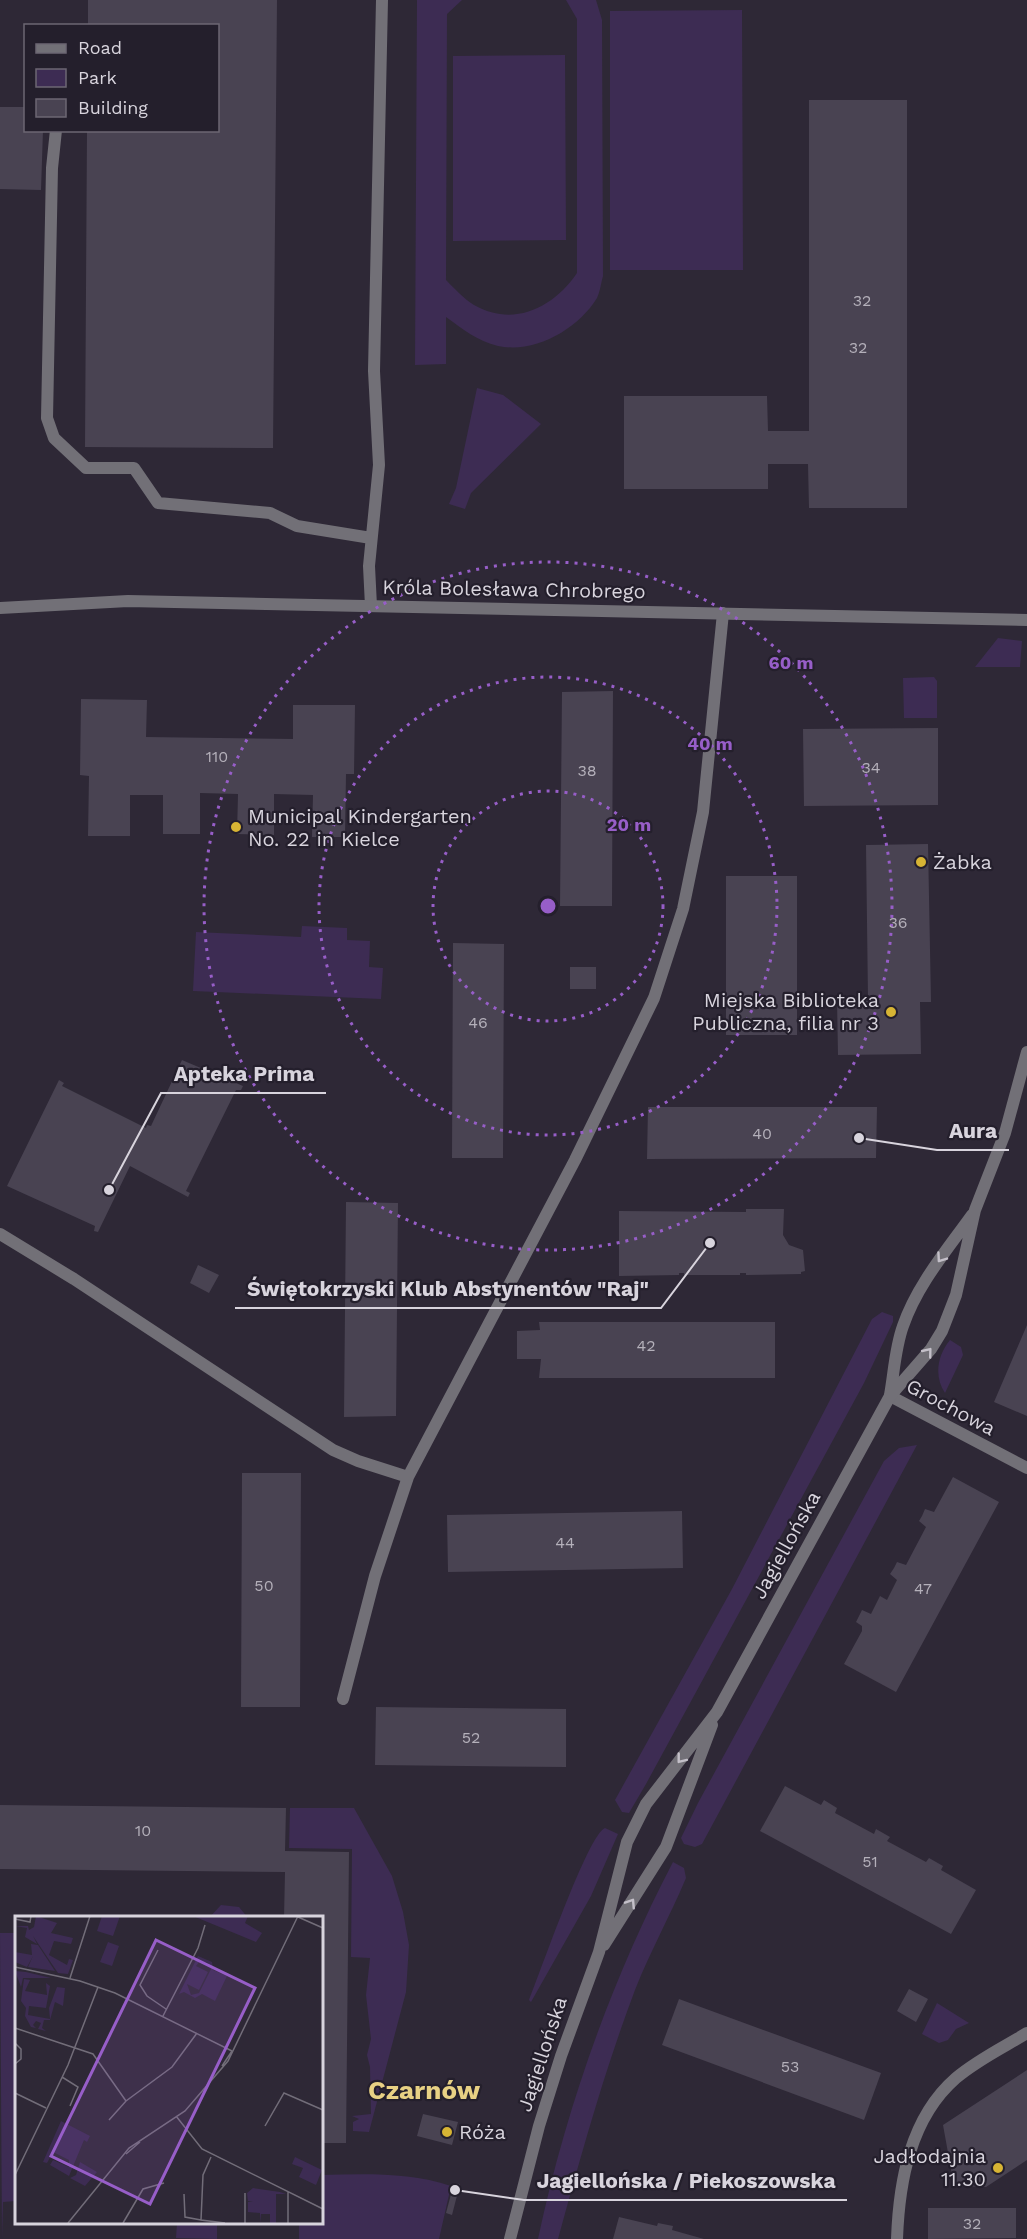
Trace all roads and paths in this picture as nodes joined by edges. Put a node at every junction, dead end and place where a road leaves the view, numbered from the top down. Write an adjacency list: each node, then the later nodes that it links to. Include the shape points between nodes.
1 (382, 0): 3 (street, via 374,371 379,465)
2 (56, 132): 3 (street, via 47,418 54,438 86,468 134,468 158,503 270,513 297,526)
3 (371, 538): 4 (street)
4 (371, 606): 5 (street, Króla Bolesława Chrobrego, via 128,601); 6 (street, Króla Bolesława Chrobrego)
5 (0, 608)
6 (723, 613): 7 (street, Króla Bolesława Chrobrego); 13 (street, via 703,812 683,909 654,998 559,1190)
7 (1027, 620)
8 (1027, 1052): 9 (street, Jagiellońska, via 1005,1133)
9 (975, 1210): 11 (street, Jagiellońska, one-way to 11, via 923,1284 909,1311 901,1333); 11 (street, Jagiellońska, one-way to 9, via 942,1331 956,1295)
10 (0, 1234): 13 (street, via 319,1441 358,1461)
11 (890, 1396): 12 (street, Grochowa); 15 (street, Jagiellońska)
12 (1027, 1468)
13 (408, 1478): 14 (street, via 375,1576)
14 (343, 1699)
15 (717, 1712): 16 (street, Jagiellońska, one-way to 15, via 666,1847); 16 (street, Jagiellońska, one-way to 16, via 646,1804 633,1829 622,1855)
16 (599, 1952): 18 (street, Jagiellońska, via 548,2096)
17 (1027, 2033): 19 (street, via 958,2076 924,2119 901,2186)
18 (510, 2239)
19 (897, 2239)

